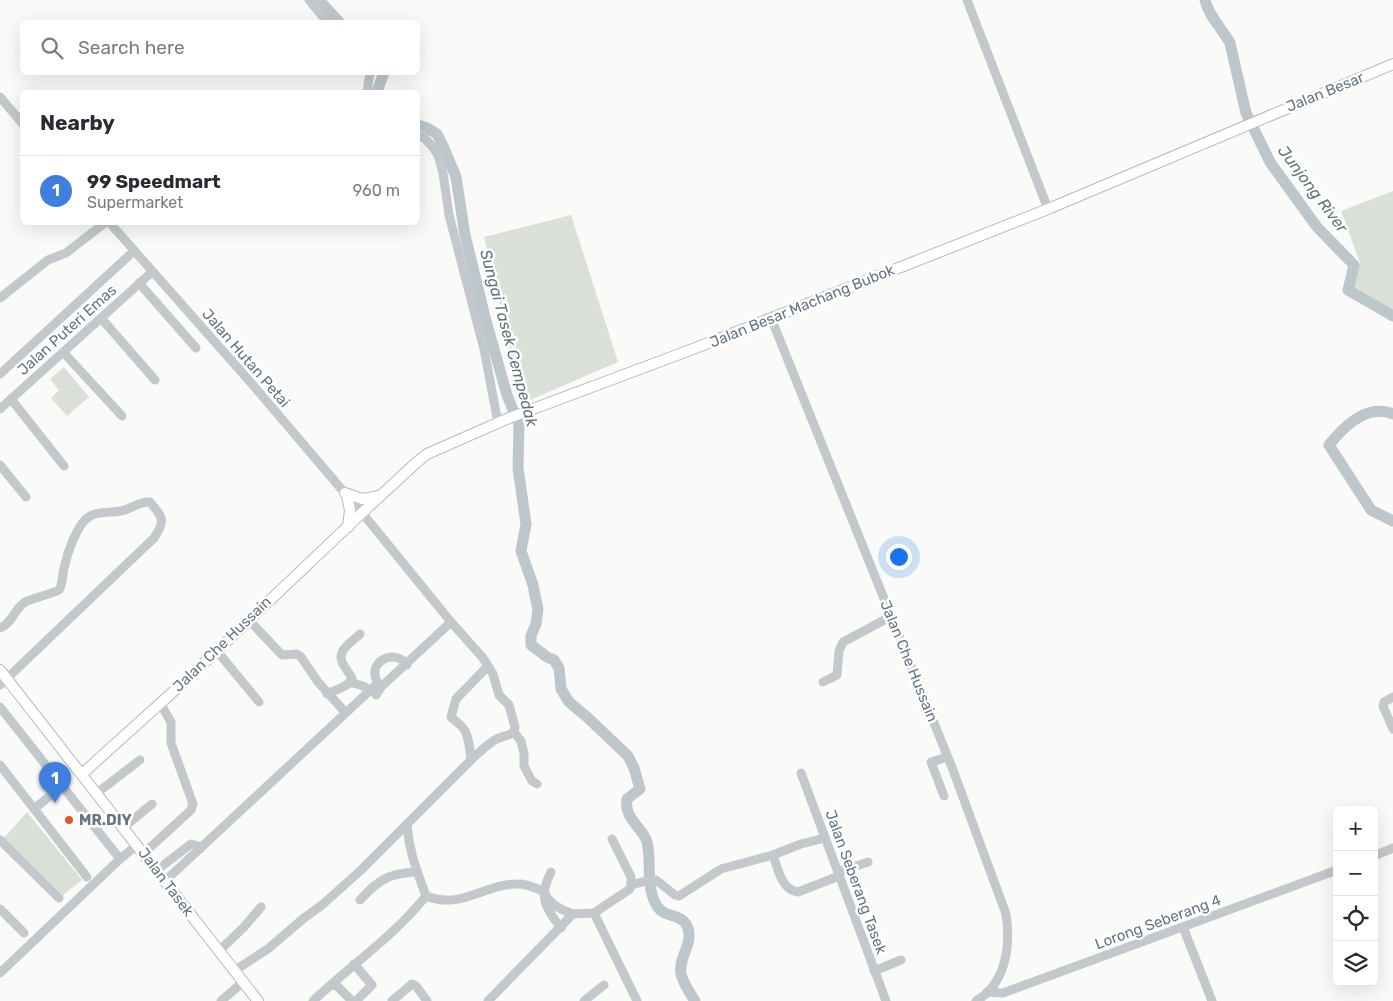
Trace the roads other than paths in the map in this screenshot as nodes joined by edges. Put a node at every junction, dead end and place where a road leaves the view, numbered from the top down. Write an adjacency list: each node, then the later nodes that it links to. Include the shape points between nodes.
1 (309, 0): 3 (street)
2 (967, 0): 11 (street)
3 (325, 20)
4 (1393, 64): 8 (main road, Jalan Besar)
5 (370, 75): 6 (street)
6 (367, 90)
7 (0, 98): 9 (street)
8 (1257, 120): 11 (main road, Jalan Besar Machang Bubok)
9 (20, 121)
10 (420, 137): 27 (street, via 432,145 443,173 449,215 484,349)
11 (1048, 209): 19 (main road, Jalan Besar Machang Bubok)
12 (103, 225): 17 (street, via 66,253 48,260)
13 (110, 225): 14 (street, Jalan Hutan Petai)
14 (134, 251): 15 (street, Jalan Hutan Petai); 22 (street)
15 (152, 272): 16 (street, Jalan Puteri Emas); 30 (street, Jalan Hutan Petai)
16 (139, 283): 18 (street, Jalan Puteri Emas); 20 (street)
17 (0, 298)
18 (101, 318): 21 (street, Jalan Puteri Emas); 23 (street)
19 (771, 318): 27 (main road, Jalan Besar Machang Bubok); 35 (street, Jalan Che Hussain)
20 (196, 348)
21 (64, 352): 24 (street, Jalan Puteri Emas); 26 (street)
22 (0, 374)
23 (155, 380)
24 (11, 399): 25 (street, Jalan Puteri Emas); 29 (street)
25 (0, 409)
26 (122, 416)
27 (498, 423): 31 (main road, Jalan Besar Machang Bubok, via 427,454)
28 (0, 465): 32 (street)
29 (64, 466)
30 (346, 495): 31 (main road, via 362,499); 33 (street, Jalan Hutan Petai); 34 (main road, via 350,510)
31 (380, 496): 33 (main road, Jalan Besar Machang Bubok)
32 (26, 497)
33 (362, 513): 34 (main road, Jalan Che Hussain); 37 (street, Jalan Hutan Petai)
34 (348, 527): 36 (main road, Jalan Che Hussain)
35 (890, 618): 46 (street, via 843,642 837,675); 56 (street, Jalan Che Hussain)
36 (248, 619): 40 (main road, Jalan Che Hussain); 48 (street, via 282,656 301,656)
37 (451, 622): 41 (street); 42 (street, Jalan Hutan Petai)
38 (0, 628): 44 (street, via 6,626 25,602 59,590 74,537 90,516 123,511 143,501 150,502 162,517 162,526 154,538)
39 (360, 634): 45 (street, via 340,656 352,678)
40 (217, 650): 50 (street); 51 (main road, Jalan Che Hussain)
41 (407, 664): 47 (street); 47 (street, via 394,656 376,665)
42 (488, 666): 55 (street, Jalan Hutan Petai, via 499,695 509,705); 58 (street, via 456,700 451,717 466,732)
43 (0, 670): 44 (main road, Jalan Tasek)
44 (4, 682): 61 (main road, Jalan Tasek)
45 (350, 682): 47 (street); 48 (street)
46 (823, 682)
47 (376, 689): 53 (street)
48 (328, 694): 53 (street)
49 (1393, 697): 54 (street, via 1383,706)
50 (259, 702)
51 (160, 703): 61 (main road, Jalan Che Hussain); 74 (street, via 171,722 171,743 193,804 191,810)
52 (0, 707): 63 (street)
53 (345, 712): 75 (street)
54 (1393, 730)
55 (514, 732): 58 (street, via 493,741); 62 (street, Jalan Hutan Petai, via 521,741 524,766)
56 (948, 756): 65 (street, via 931,762); 108 (street, Jalan Che Hussain, via 1007,922 1007,955)
57 (140, 760): 64 (street)
58 (472, 760): 68 (street)
59 (0, 765): 67 (street)
60 (801, 773): 70 (street, Jalan Seberang Tasek)
61 (82, 774): 64 (main road, Jalan Tasek)
62 (537, 784)
63 (62, 786): 67 (street); 78 (street)
64 (97, 793): 69 (main road, Jalan Tasek)
65 (944, 796)
66 (152, 804): 69 (street)
67 (34, 809): 85 (street)
68 (407, 825): 81 (street, via 408,844); 102 (street, via 322,905 269,948)
69 (124, 827): 74 (main road, Jalan Tasek)
70 (825, 838): 77 (street); 84 (street, Jalan Seberang Tasek)
71 (612, 839): 87 (street)
72 (0, 840): 90 (street)
73 (1393, 848): 76 (street)
74 (141, 849): 78 (street); 80 (main road, Jalan Tasek)
75 (200, 849): 80 (street, via 191,844); 86 (street)
76 (1378, 854)
77 (773, 855): 84 (street, via 782,879 791,891 798,892); 87 (street, via 721,868 679,896 656,880)
78 (120, 859): 104 (street)
79 (868, 862): 84 (street)
80 (157, 870): 86 (main road, Jalan Tasek)
81 (417, 872): 89 (street); 91 (street, via 392,875 380,881)
82 (550, 872): 88 (street)
83 (1333, 872): 97 (street, Lorong Seberang 4)
84 (839, 874): 103 (street, Jalan Seberang Tasek)
85 (87, 877)
86 (165, 881): 99 (main road, Jalan Tasek)
87 (632, 885): 94 (street)
88 (543, 891): 89 (street, via 517,884 448,901); 95 (street, via 548,901); 96 (street, via 547,909)
89 (426, 896): 101 (street, via 412,913)
90 (60, 898)
91 (360, 900)
92 (261, 907): 99 (street)
93 (0, 909): 98 (street)
94 (594, 913): 95 (street); 119 (street)
95 (573, 914): 96 (street)
96 (561, 928): 117 (street)
97 (1183, 928): 109 (street, Lorong Seberang 4); 122 (street)
98 (24, 933)
99 (219, 951): 102 (main road, Jalan Tasek)
100 (902, 960): 103 (street)
101 (354, 964): 106 (street); 114 (street, via 372,984)
102 (234, 971): 105 (main road, Jalan Tasek)
103 (874, 971): 120 (street, Jalan Seberang Tasek)
104 (0, 973)
105 (243, 982): 110 (street); 111 (main road, Jalan Tasek)
106 (332, 984): 112 (street); 113 (street)
107 (604, 984): 118 (street)
108 (987, 992): 109 (street, Lorong Seberang 4); 121 (street, Jalan Che Hussain)
109 (1004, 997)
110 (221, 1001)
111 (258, 1001)
112 (313, 1001)
113 (352, 1001)
114 (356, 1001)
115 (392, 1001): 116 (street, via 412,984)
116 (427, 1001)
117 (488, 1001)
118 (584, 1001)
119 (637, 1001)
120 (886, 1001)
121 (976, 1001)
122 (1212, 1001)

